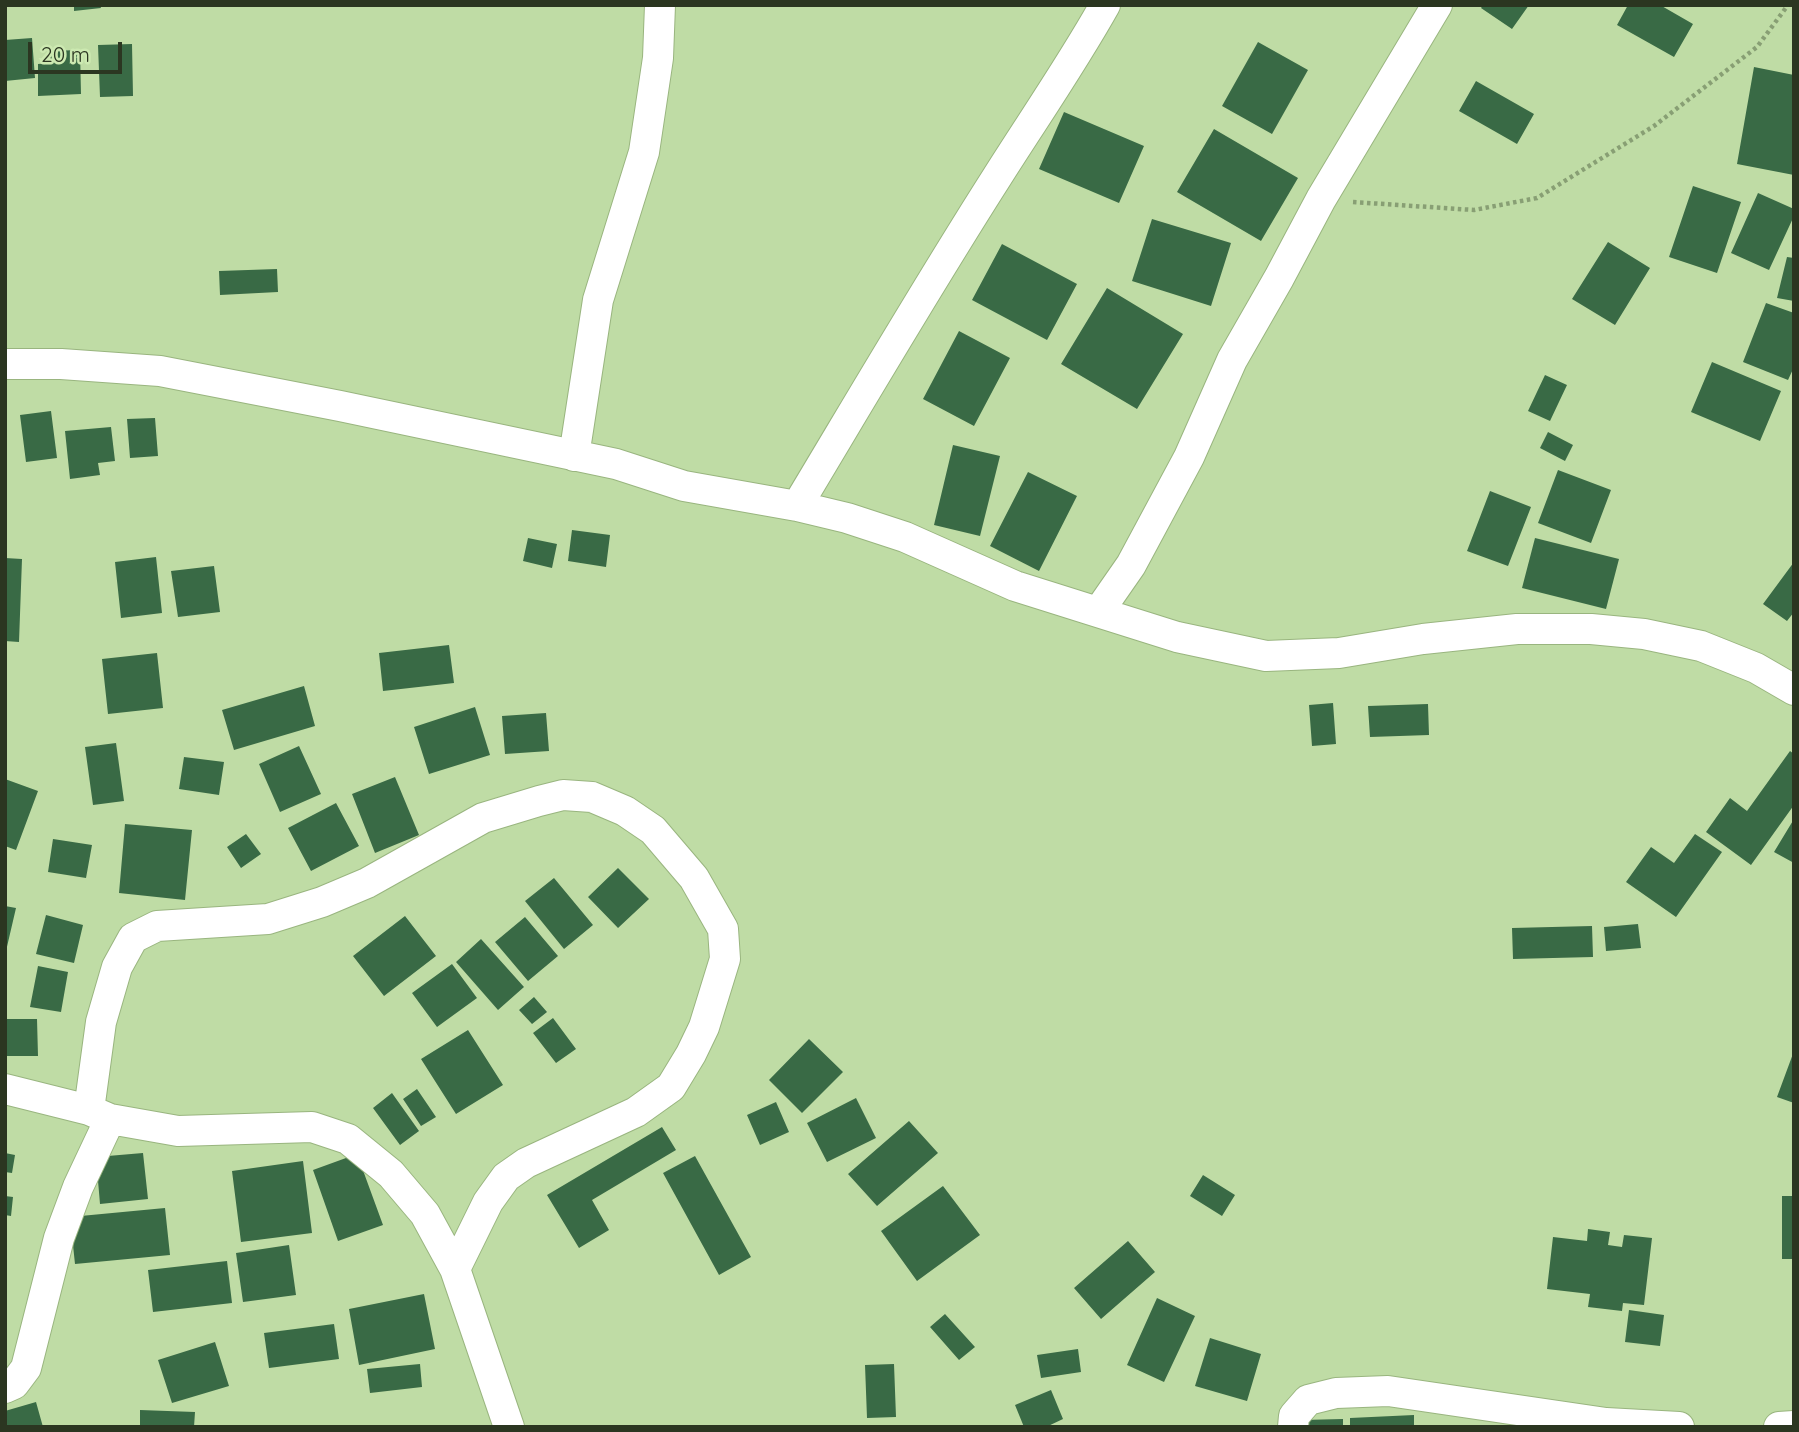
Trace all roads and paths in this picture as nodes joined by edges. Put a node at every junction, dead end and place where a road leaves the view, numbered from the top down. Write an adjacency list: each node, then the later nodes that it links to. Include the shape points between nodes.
1 (660, 5): 7 (street, via 658,58 644,152 598,300)
2 (1105, 5): 8 (street)
3 (1437, 5): 5 (street)
4 (1788, 5): 5 (path, via 1757,47 1654,127 1537,198 1474,210)
5 (1321, 199): 9 (street, via 1231,360 1189,457 1138,553)
6 (5, 364): 7 (street, via 160,371)
7 (574, 456): 8 (street, via 684,486)
8 (797, 506): 9 (street, via 905,537 1016,586)
9 (1099, 611): 10 (street, via 1177,637 1266,656 1339,653 1517,629 1644,634 1701,646 1756,668)
10 (1794, 690)
11 (5, 1089): 12 (street)
12 (100, 1114): 13 (street, via 178,1131 312,1126 348,1139 391,1174 425,1214); 13 (street, via 101,1022 117,967 133,938 157,926 268,919 322,902 367,883 483,818 539,801 563,795 592,797 625,811 653,830 694,878 723,929 725,959 704,1027 671,1087 636,1112 526,1163 506,1177 488,1202); 14 (street, via 60,1238 26,1368)
13 (455, 1269): 16 (street)
14 (5, 1388)
15 (1794, 1426): 19 (street)
16 (509, 1427)
17 (1293, 1427): 18 (street, via 1294,1416 1308,1400 1336,1393 1388,1391 1606,1423)
18 (1679, 1427)
19 (1779, 1427)

